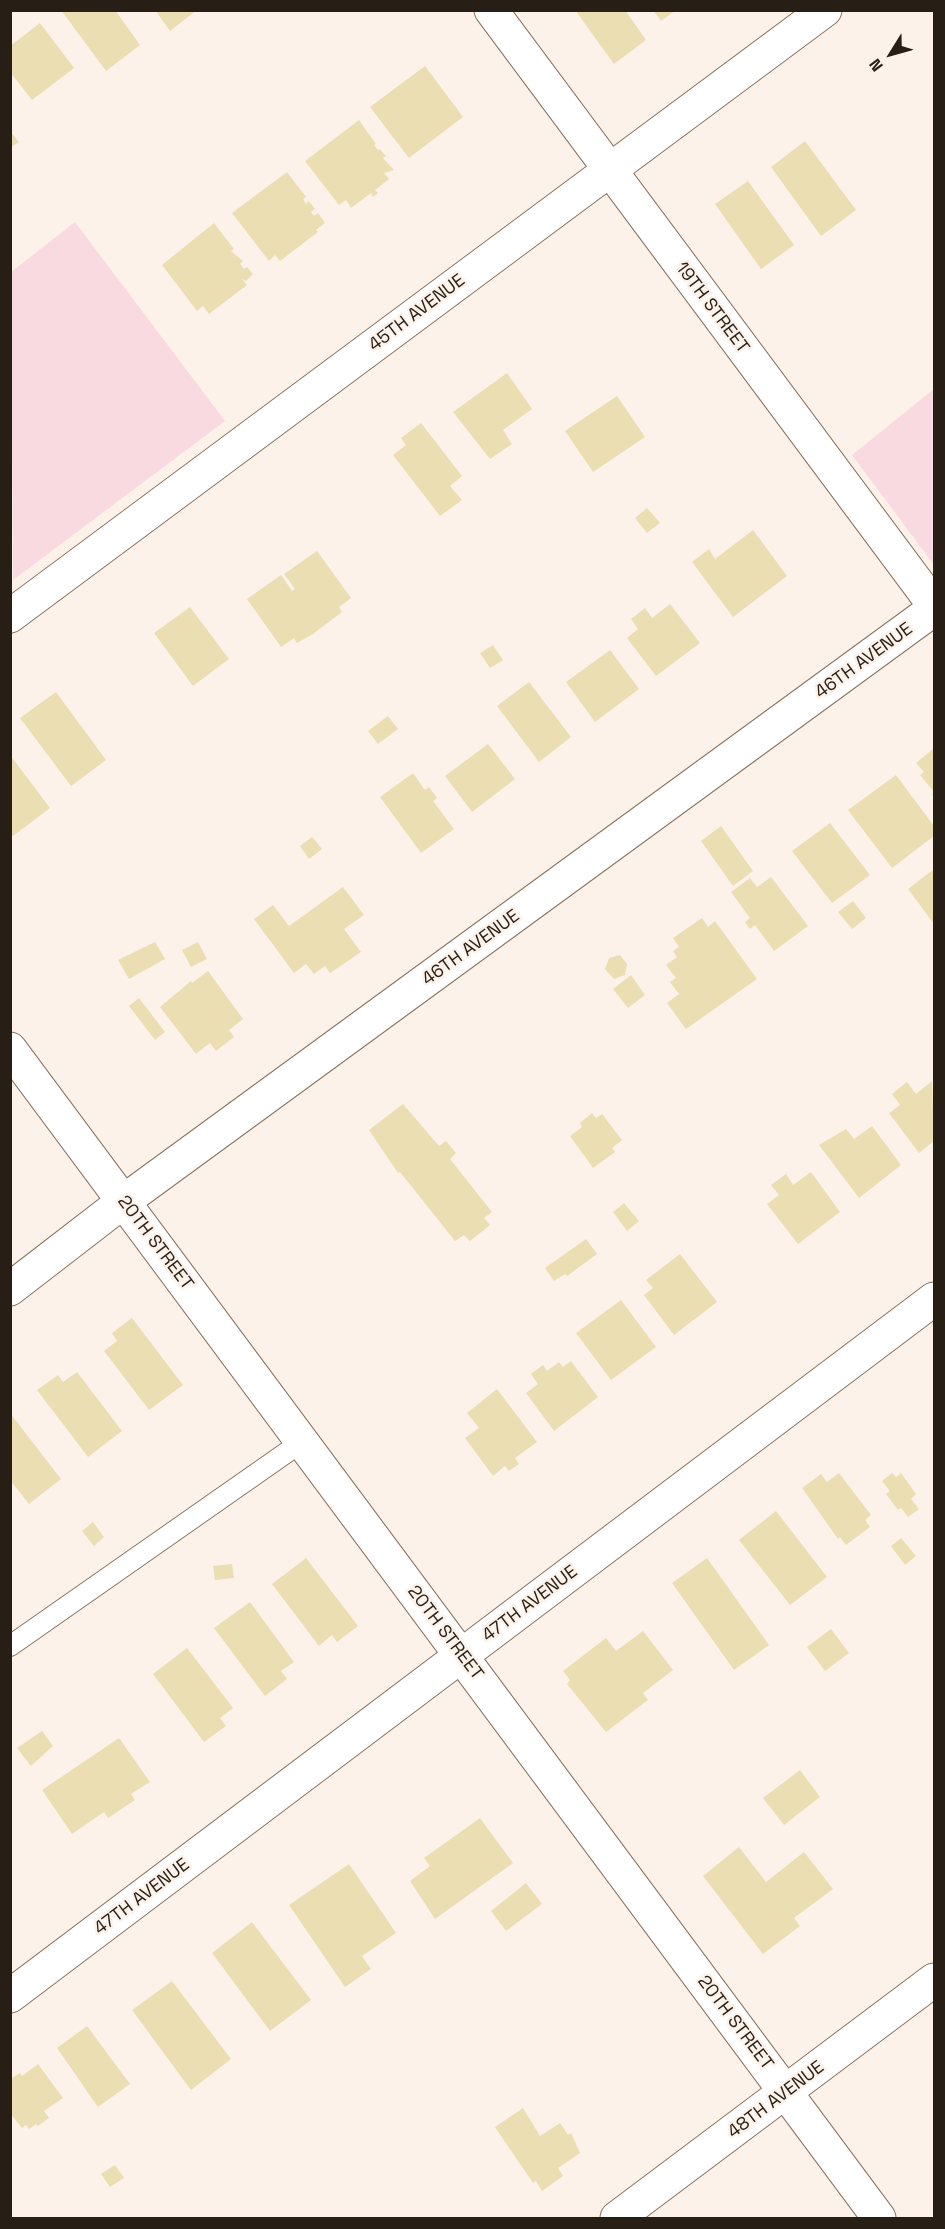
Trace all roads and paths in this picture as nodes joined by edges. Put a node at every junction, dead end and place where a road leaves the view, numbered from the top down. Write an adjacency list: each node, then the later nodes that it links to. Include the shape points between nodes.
1 (491, 10): 3 (street, 19TH STREET)
2 (825, 10): 3 (street, 45TH AVENUE)
3 (609, 170): 4 (street, 19TH STREET); 6 (street, 45TH AVENUE)
4 (934, 604)
5 (934, 609): 8 (street, 46TH AVENUE)
6 (10, 616)
7 (10, 1048): 8 (street, 20TH STREET)
8 (124, 1201): 9 (street, 46TH AVENUE); 11 (street, 20TH STREET)
9 (10, 1289)
10 (934, 1299): 13 (street, 47TH AVENUE)
11 (303, 1441): 12 (lane); 13 (street, 20TH STREET)
12 (10, 1646)
13 (462, 1655): 15 (street, 47TH AVENUE); 16 (street, 20TH STREET)
14 (934, 1980): 16 (street, 48TH AVENUE)
15 (10, 1996)
16 (786, 2092): 17 (street, 48TH AVENUE); 18 (street, 20TH STREET)
17 (616, 2218)
18 (879, 2218)

